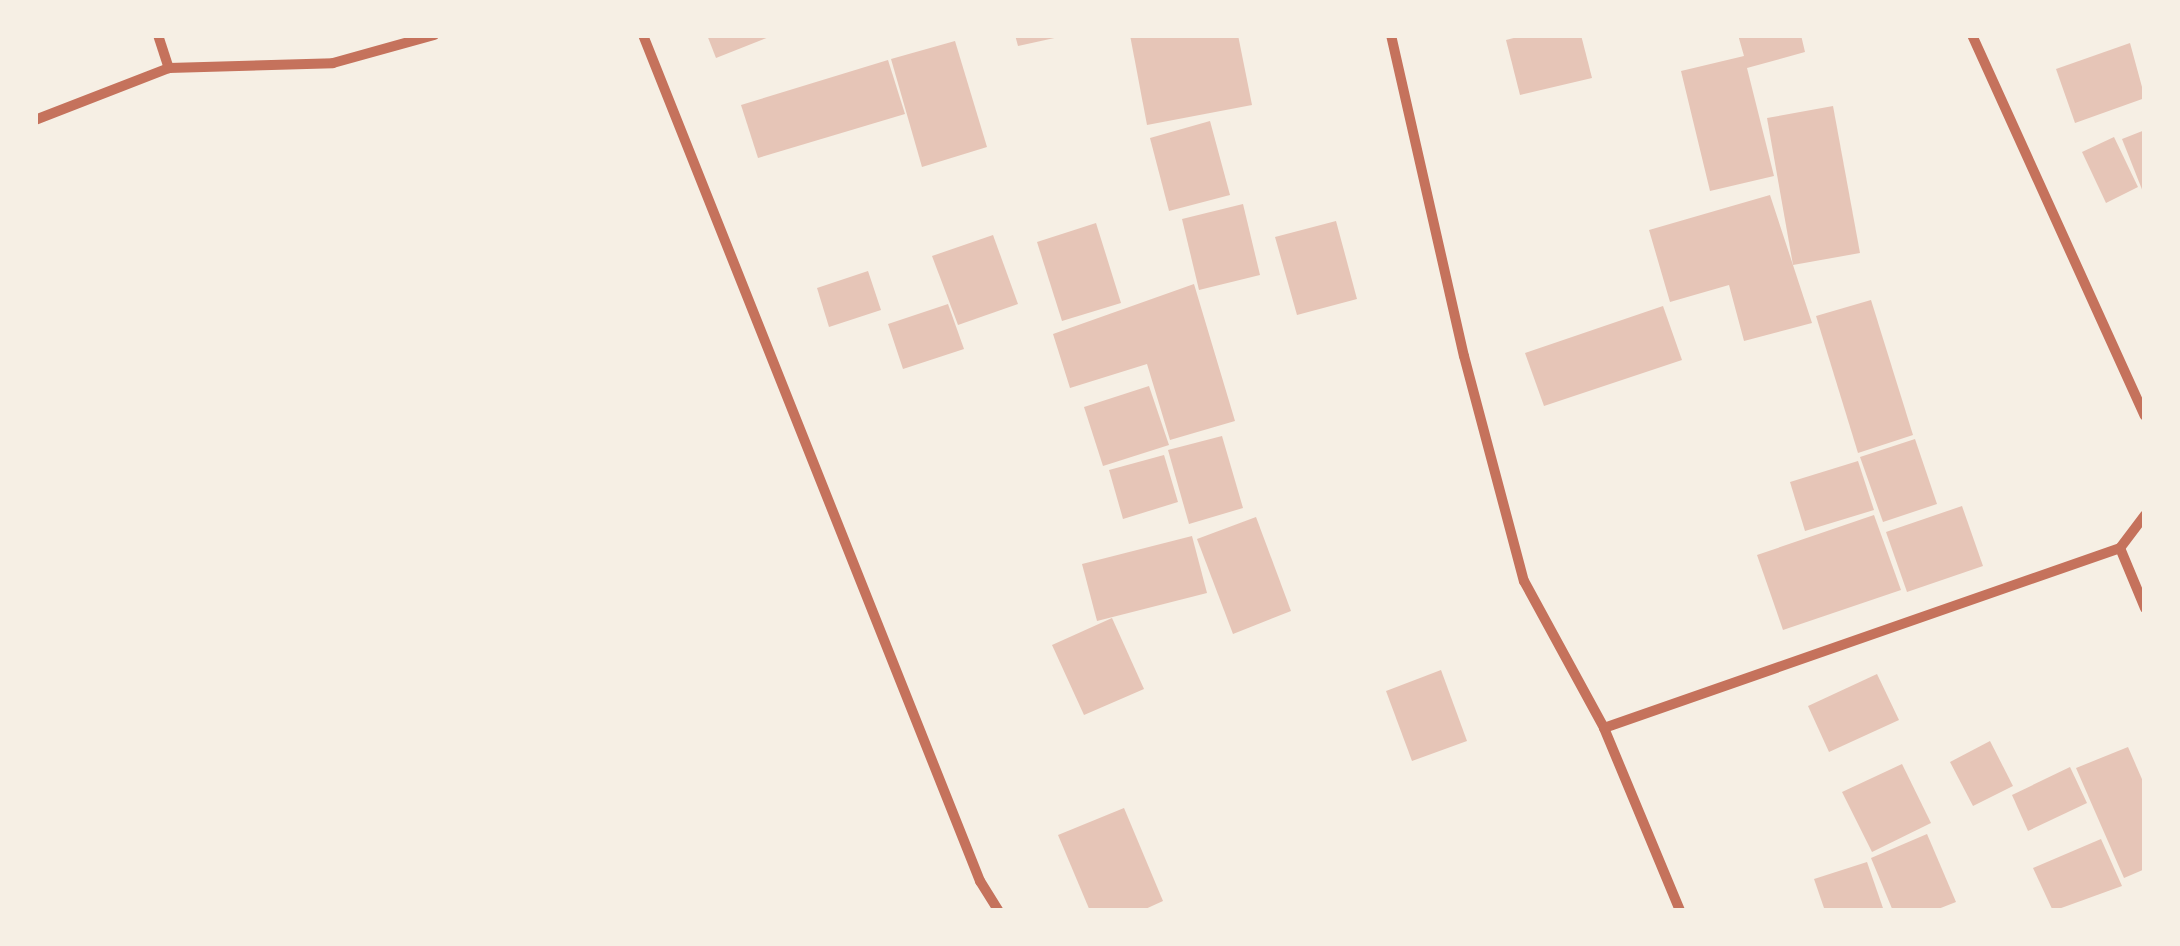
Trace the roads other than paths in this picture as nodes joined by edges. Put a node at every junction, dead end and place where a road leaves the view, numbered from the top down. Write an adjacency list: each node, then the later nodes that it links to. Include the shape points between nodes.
1 (158, 35): 6 (street)
2 (434, 35): 6 (street, via 333,63)
3 (642, 35): 13 (street, via 980,881)
4 (1391, 35): 12 (street, via 1464,356 1524,581)
5 (1972, 35): 8 (street)
6 (169, 68): 7 (street)
7 (35, 120)
8 (2145, 416)
9 (2145, 515): 10 (street)
10 (2120, 548): 11 (street); 12 (street)
11 (2145, 608)
12 (1604, 728): 14 (street)
13 (998, 911)
14 (1680, 911)

